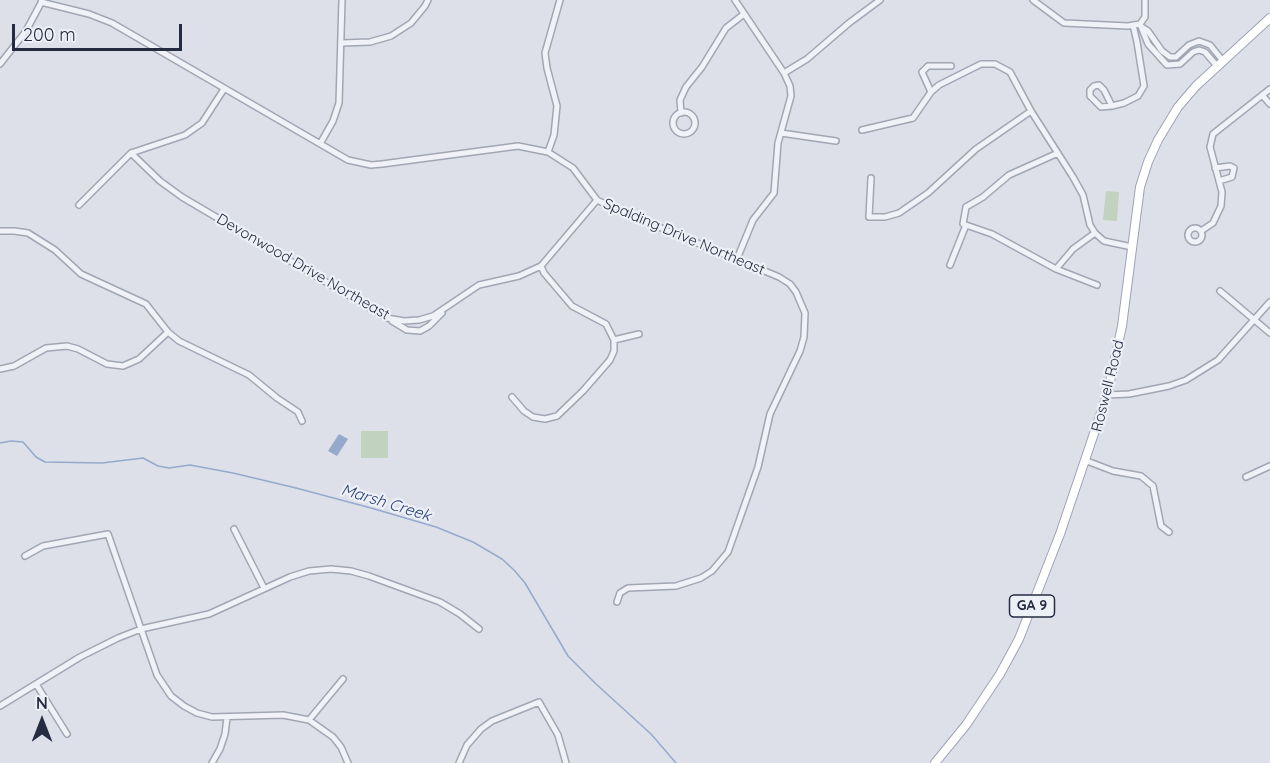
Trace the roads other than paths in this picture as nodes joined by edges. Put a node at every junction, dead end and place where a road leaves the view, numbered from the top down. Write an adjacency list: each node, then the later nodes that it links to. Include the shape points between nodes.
1 (342, 0): 13 (street)
2 (428, 0): 13 (street, via 411,23 391,36)
3 (560, 0): 30 (street, via 545,53 557,106)
4 (735, 0): 9 (street)
5 (880, 0): 17 (street)
6 (1033, 0): 11 (street, via 1064,23)
7 (1145, 0): 12 (street)
8 (42, 1): 15 (street, via 26,31); 18 (street, Spalding Drive Northeast, via 114,24)
9 (744, 14): 17 (street); 25 (street, via 726,28 686,87 680,100)
10 (1270, 18): 14 (main road, Roswell Road / GA 9)
11 (1132, 26): 12 (street); 23 (street, via 1144,86 1138,96)
12 (1141, 26): 14 (street, via 1148,44 1167,65 1180,64 1199,50)
13 (342, 43): 29 (street, via 339,103)
14 (1220, 63): 42 (main road, Roswell Road / GA 9, via 1178,107 1158,140 1140,187)
15 (0, 64)
16 (951, 66): 20 (street, via 928,66 922,72)
17 (784, 73): 27 (street, via 791,96)
18 (224, 89): 29 (street, Spalding Drive Northeast); 31 (street, via 202,123 185,134)
19 (1270, 89): 21 (street)
20 (931, 92): 24 (street, via 960,73 981,64 995,64 1010,72); 26 (street, via 913,118)
21 (1262, 95): 22 (street); 33 (street, via 1213,135 1210,147)
22 (1270, 104)
23 (1112, 106): 23 (street, via 1095,103 1090,90 1099,85)
24 (1031, 111): 32 (street); 34 (street, via 976,149 928,193 899,213 869,217)
25 (681, 113): 25 (street, via 673,126 677,132 687,134 693,130 695,121 688,113)
26 (862, 130)
27 (781, 133): 28 (street); 43 (street, via 774,193 753,220)
28 (836, 141)
29 (320, 144): 30 (street, Spalding Drive Northeast, via 348,160 371,165 518,146)
30 (548, 152): 36 (street, Spalding Drive Northeast, via 573,168)
31 (131, 153): 37 (street); 51 (street, Devonwood Drive Northeast, via 182,197)
32 (1058, 153): 38 (street, via 1009,175 966,207); 41 (street, via 1083,195)
33 (1215, 168): 35 (street); 35 (street, via 1234,168 1232,177)
34 (871, 178)
35 (1219, 181): 40 (street, via 1221,206 1213,223)
36 (597, 200): 43 (street, Spalding Drive Northeast); 45 (street, Devonwood Drive Northeast)
37 (79, 205)
38 (966, 225): 44 (street); 46 (street, via 992,234)
39 (0, 231): 53 (street, via 21,231 46,244 81,274 146,304)
40 (1201, 231)
41 (1095, 233): 42 (street, via 1104,241); 46 (street, via 1066,255)
42 (1132, 247): 58 (main road, Roswell Road / GA 9, via 1122,326)
43 (737, 259): 68 (street, Spalding Drive Northeast, via 790,284 802,302 806,324 800,351 770,414 758,467 734,540 721,562 701,578 676,586 628,588 620,593)
44 (950, 265)
45 (541, 266): 50 (street, Devonwood Drive Northeast, via 519,276 479,285); 56 (street, via 565,300 606,324)
46 (1056, 269): 47 (street)
47 (1097, 285)
48 (1220, 291): 52 (street)
49 (1270, 302): 52 (street)
50 (448, 307): 51 (street, Devonwood Drive Northeast, via 419,320); 51 (street, via 420,331 407,330)
51 (387, 318)
52 (1254, 320): 54 (street); 58 (street, via 1218,360 1186,380 1129,394)
53 (168, 333): 57 (street, via 139,359 123,366 107,364 67,346 46,348 14,366); 60 (street, via 191,349 249,375 298,412)
54 (1270, 333)
55 (639, 334): 56 (street)
56 (614, 340): 59 (street, via 610,360 557,416 533,417)
57 (0, 369)
58 (1107, 395): 61 (main road, Roswell Road / GA 9)
59 (512, 396)
60 (302, 421)
61 (1087, 461): 65 (street, via 1141,476 1153,486 1161,526); 81 (main road, Roswell Road / GA 9, via 1018,639 987,696)
62 (1270, 466): 63 (street)
63 (1246, 477)
64 (234, 529): 67 (street)
65 (1169, 532)
66 (26, 556): 69 (street, via 43,546 108,534)
67 (264, 588): 69 (street, via 209,614); 70 (street, via 309,571 351,571 440,602)
68 (617, 602)
69 (141, 629): 72 (street, via 96,648); 74 (street, via 157,675 171,696 197,713)
70 (479, 629)
71 (343, 679): 75 (street)
72 (36, 684): 73 (street); 76 (street)
73 (0, 706)
74 (227, 718): 75 (street, via 283,715); 77 (street)
75 (309, 720): 78 (street, via 333,737)
76 (67, 734)
77 (213, 763)
78 (348, 763)
79 (459, 763): 80 (street, via 473,736 492,722 539,702 558,735)
80 (566, 763)
81 (935, 763)

